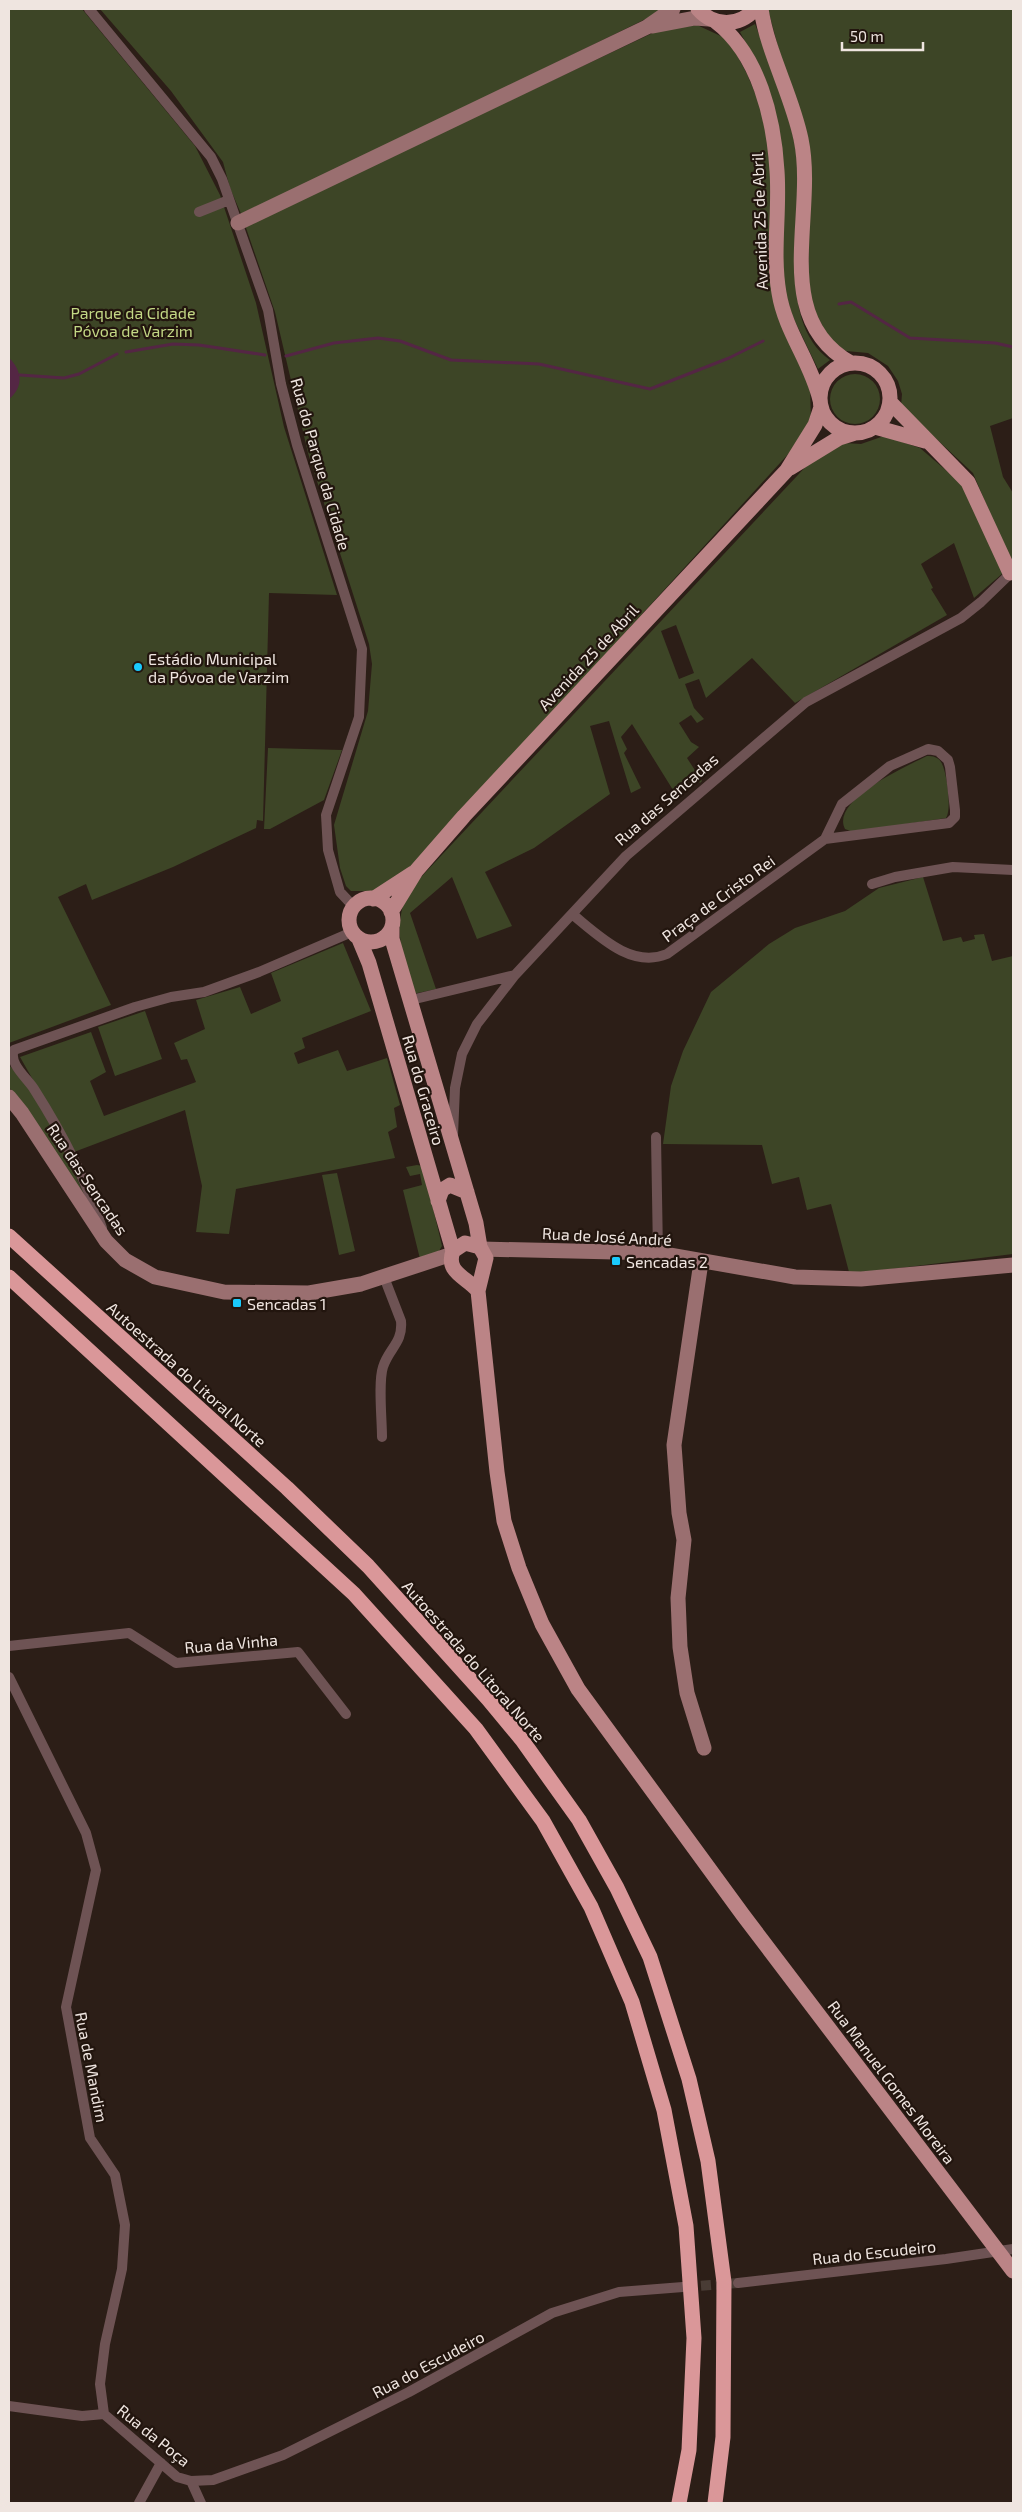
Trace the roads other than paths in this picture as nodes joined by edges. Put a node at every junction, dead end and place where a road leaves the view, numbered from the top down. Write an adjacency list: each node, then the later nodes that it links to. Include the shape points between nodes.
1 (89, 9): 7 (street, Rua do Parque da Cidade, via 211,157)
2 (673, 9): 6 (street)
3 (755, 9): 5 (main road, via 736,22)
4 (761, 9): 10 (main road, via 802,141 802,286 806,308 812,326 824,343)
5 (707, 16): 6 (street); 12 (main road, Avenida 25 de Abril, via 730,32 743,52 767,109 777,172 776,270 779,294 786,317 816,381)
6 (647, 27): 9 (street)
7 (229, 200): 8 (street); 9 (street, Rua do Parque da Cidade)
8 (199, 212)
9 (238, 223): 23 (street, Rua do Parque da Cidade, via 268,310 281,384 297,445 362,649 359,717 326,815 328,850 340,892)
10 (851, 364): 11 (main road, via 861,364 877,371 889,390); 12 (main road, Avenida 25 de Abril, via 832,372 825,380)
11 (890, 402): 13 (main road, via 887,412); 15 (main road)
12 (821, 403): 14 (main road, Avenida 25 de Abril, via 830,423 846,432); 16 (main road, Avenida 25 de Abril, via 815,425)
13 (875, 427): 14 (main road, Avenida 25 de Abril); 15 (main road)
14 (856, 433): 16 (main road, Avenida 25 de Abril, via 839,438)
15 (927, 441): 17 (main road, via 968,482)
16 (787, 470): 20 (main road, Avenida 25 de Abril)
17 (1012, 576): 25 (street, Rua das Sencadas, via 961,618 824,690 793,711 626,856)
18 (825, 839): 18 (street, Praça de Cristo Rei, via 950,823 955,817 955,810 948,760 938,751 928,750 890,766 842,804); 25 (street, Praça de Cristo Rei, via 663,956 647,957 616,948)
19 (1013, 870): 21 (street, via 953,867)
20 (416, 871): 22 (main road, Avenida 25 de Abril); 24 (main road, Avenida 25 de Abril)
21 (872, 884)
22 (372, 899): 23 (main road, Avenida 25 de Abril); 24 (main road, via 384,903)
23 (354, 907): 27 (main road, via 349,919)
24 (391, 912): 26 (main road)
25 (572, 914): 28 (street, Rua das Sencadas)
26 (392, 928): 27 (main road, via 378,941 372,942); 29 (main road, via 392,939)
27 (356, 935): 34 (main road, Rua do Graceiro, via 370,963); 36 (street, via 204,992 135,1006 14,1050 14,1062 34,1089 84,1179)
28 (515, 975): 29 (street); 32 (street, Rua das Sencadas, via 477,1024 462,1054 455,1088)
29 (411, 1000): 32 (main road)
30 (9, 1097): 36 (street, Rua das Sencadas)
31 (656, 1137): 38 (street)
32 (452, 1145): 33 (main road)
33 (467, 1192): 34 (main road, via 450,1185 442,1190); 39 (main road)
34 (438, 1201): 37 (main road, Rua do Graceiro)
35 (9, 1236): 62 (highway, Autoestrada do Litoral Norte, via 287,1488 368,1566 488,1699 522,1740 579,1820 650,1957 689,2079 708,2161 724,2282 723,2437)
36 (106, 1241): 43 (street, Rua das Sencadas, via 125,1260 147,1274 213,1291 309,1293 345,1288)
37 (448, 1253): 39 (main road, via 465,1243); 43 (street, Rua das Sencadas); 44 (main road, via 456,1273)
38 (658, 1253): 39 (street, Rua de José André); 40 (street, Rua de José André)
39 (485, 1255): 44 (main road, via 474,1277); 45 (main road)
40 (701, 1262): 41 (street, Rua de José André, via 795,1277 861,1279); 50 (street, via 674,1445 678,1513 684,1540 678,1598 680,1647 687,1693)
41 (1013, 1265)
42 (9, 1277): 61 (highway, via 354,1594 476,1729 543,1822 591,1907 632,2002 664,2110 686,2226 694,2338 689,2450)
43 (384, 1277): 46 (street, via 402,1328 383,1368)
44 (464, 1278): 45 (main road)
45 (478, 1291): 51 (main road, Rua Manuel Gomes Moreira, via 504,1521 542,1624 578,1689 743,1915)
46 (382, 1437)
47 (9, 1646): 49 (street, Rua da Vinha, via 129,1632 176,1663 298,1652)
48 (9, 1680): 56 (street, Rua de Mandim, via 86,1833 96,1870 66,2008 90,2138 115,2175 125,2225 122,2269 105,2344 100,2384)
49 (346, 1714)
50 (704, 1748)
51 (1006, 2250): 52 (main road, Rua Manuel Gomes Moreira); 53 (street, Rua do Escudeiro)
52 (1013, 2271)
53 (738, 2282)
54 (683, 2288): 58 (street, Rua do Escudeiro, via 619,2292 552,2313 409,2392 283,2455 213,2480)
55 (9, 2406): 56 (street, via 82,2416)
56 (104, 2414): 57 (street, Rua da Poça)
57 (161, 2463): 58 (street, Rua da Poça, via 177,2477); 59 (street)
58 (191, 2481): 60 (street, Rua da Poça)
59 (139, 2503)
60 (202, 2503)
61 (679, 2503)
62 (715, 2503)

